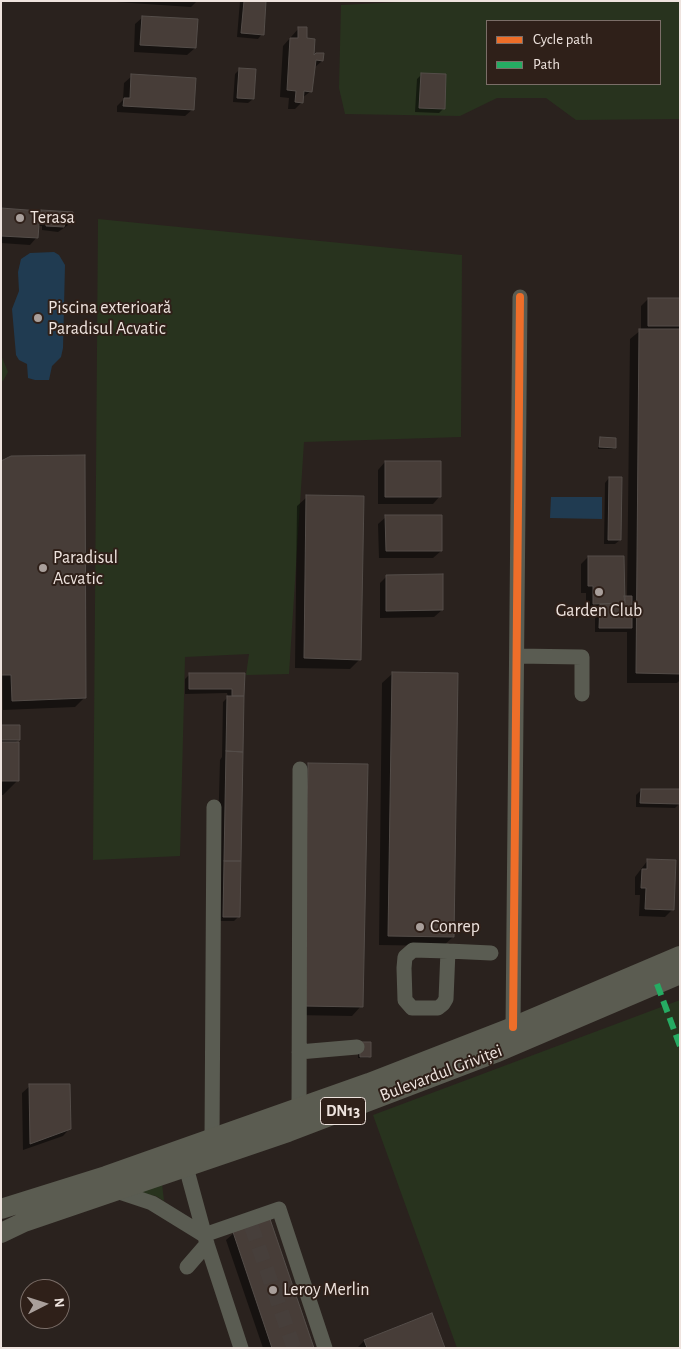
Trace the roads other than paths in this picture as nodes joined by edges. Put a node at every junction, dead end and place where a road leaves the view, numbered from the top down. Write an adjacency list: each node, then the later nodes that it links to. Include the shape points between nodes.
1 (520, 297): 2 (street)
2 (517, 656): 3 (street, via 582,656); 10 (street)
3 (582, 694)
4 (300, 769): 12 (street)
5 (214, 807): 14 (street)
6 (448, 952): 7 (street)
7 (491, 953)
8 (680, 956): 10 (main road, Bulevardul Griviței)
9 (680, 974): 15 (main road, Bulevardul Griviței / DN13, via 495,1052)
10 (513, 1026): 13 (main road, Bulevardul Griviței)
11 (357, 1047): 12 (street)
12 (298, 1052): 13 (street)
13 (299, 1110): 14 (main road, Bulevardul Griviței)
14 (212, 1138): 17 (main road, Bulevardul Griviței)
15 (186, 1167): 16 (main road, Bulevardul Griviței / DN13); 19 (street)
16 (116, 1191): 18 (main road, Bulevardul Griviței / DN13); 19 (street, via 152,1203)
17 (1, 1209)
18 (1, 1233)
19 (205, 1240): 20 (street); 21 (street); 22 (street, via 279,1209)
20 (186, 1267)
21 (241, 1348)
22 (325, 1348)

